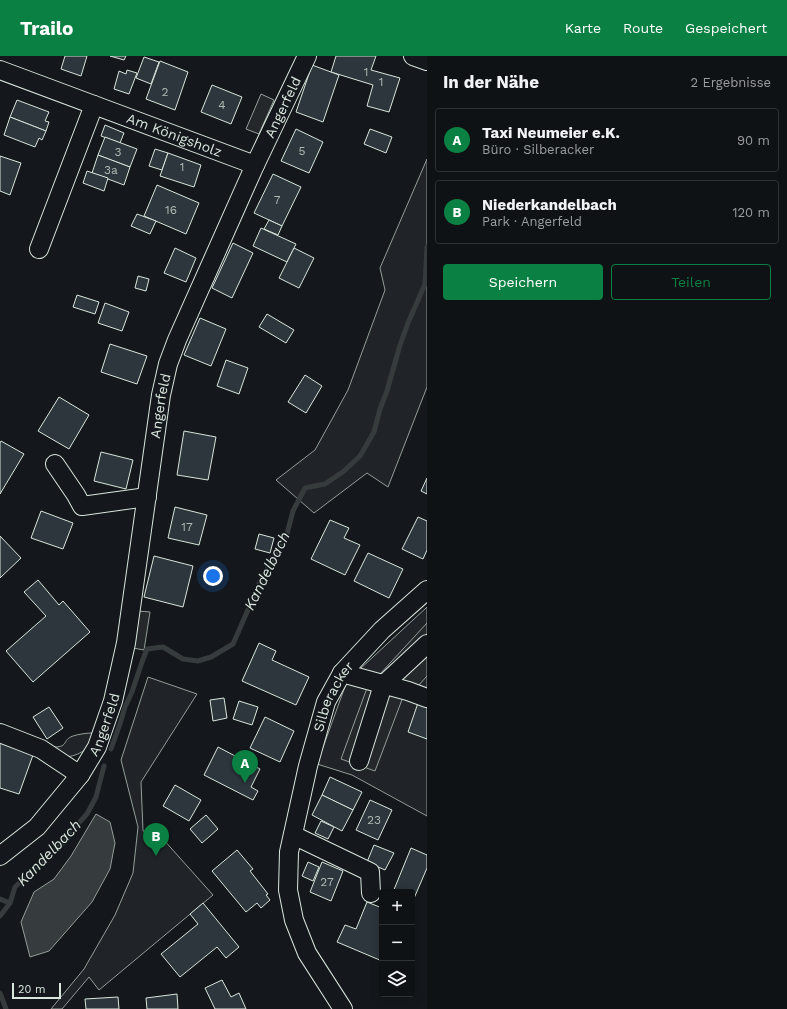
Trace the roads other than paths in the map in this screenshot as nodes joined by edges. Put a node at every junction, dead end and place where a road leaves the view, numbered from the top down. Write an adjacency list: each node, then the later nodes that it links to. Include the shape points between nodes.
1 (307, 56): 6 (street, Angerfeld)
2 (413, 56): 3 (street)
3 (427, 62)
4 (0, 70): 5 (street, Am Königsholz)
5 (94, 105): 6 (street, Am Königsholz); 7 (street)
6 (255, 165): 9 (street, Angerfeld, via 168,364 161,395)
7 (39, 248)
8 (55, 464): 9 (street, via 82,506)
9 (147, 497): 17 (street, Angerfeld, via 126,643 113,701 96,747)
10 (427, 590): 12 (street, Silberacker, via 382,630)
11 (427, 644): 13 (street)
12 (342, 673): 13 (street); 18 (street, Silberacker, via 326,702 308,766)
13 (383, 685): 14 (street); 16 (street)
14 (427, 698)
15 (0, 733): 17 (street, Angerfeld, via 41,749)
16 (359, 761)
17 (80, 775): 19 (street, Angerfeld, via 37,827)
18 (293, 836): 20 (street, via 370,872); 21 (street, Silberacker, via 289,852 288,890 294,920 307,953)
19 (0, 856)
20 (371, 893)
21 (343, 1009)

